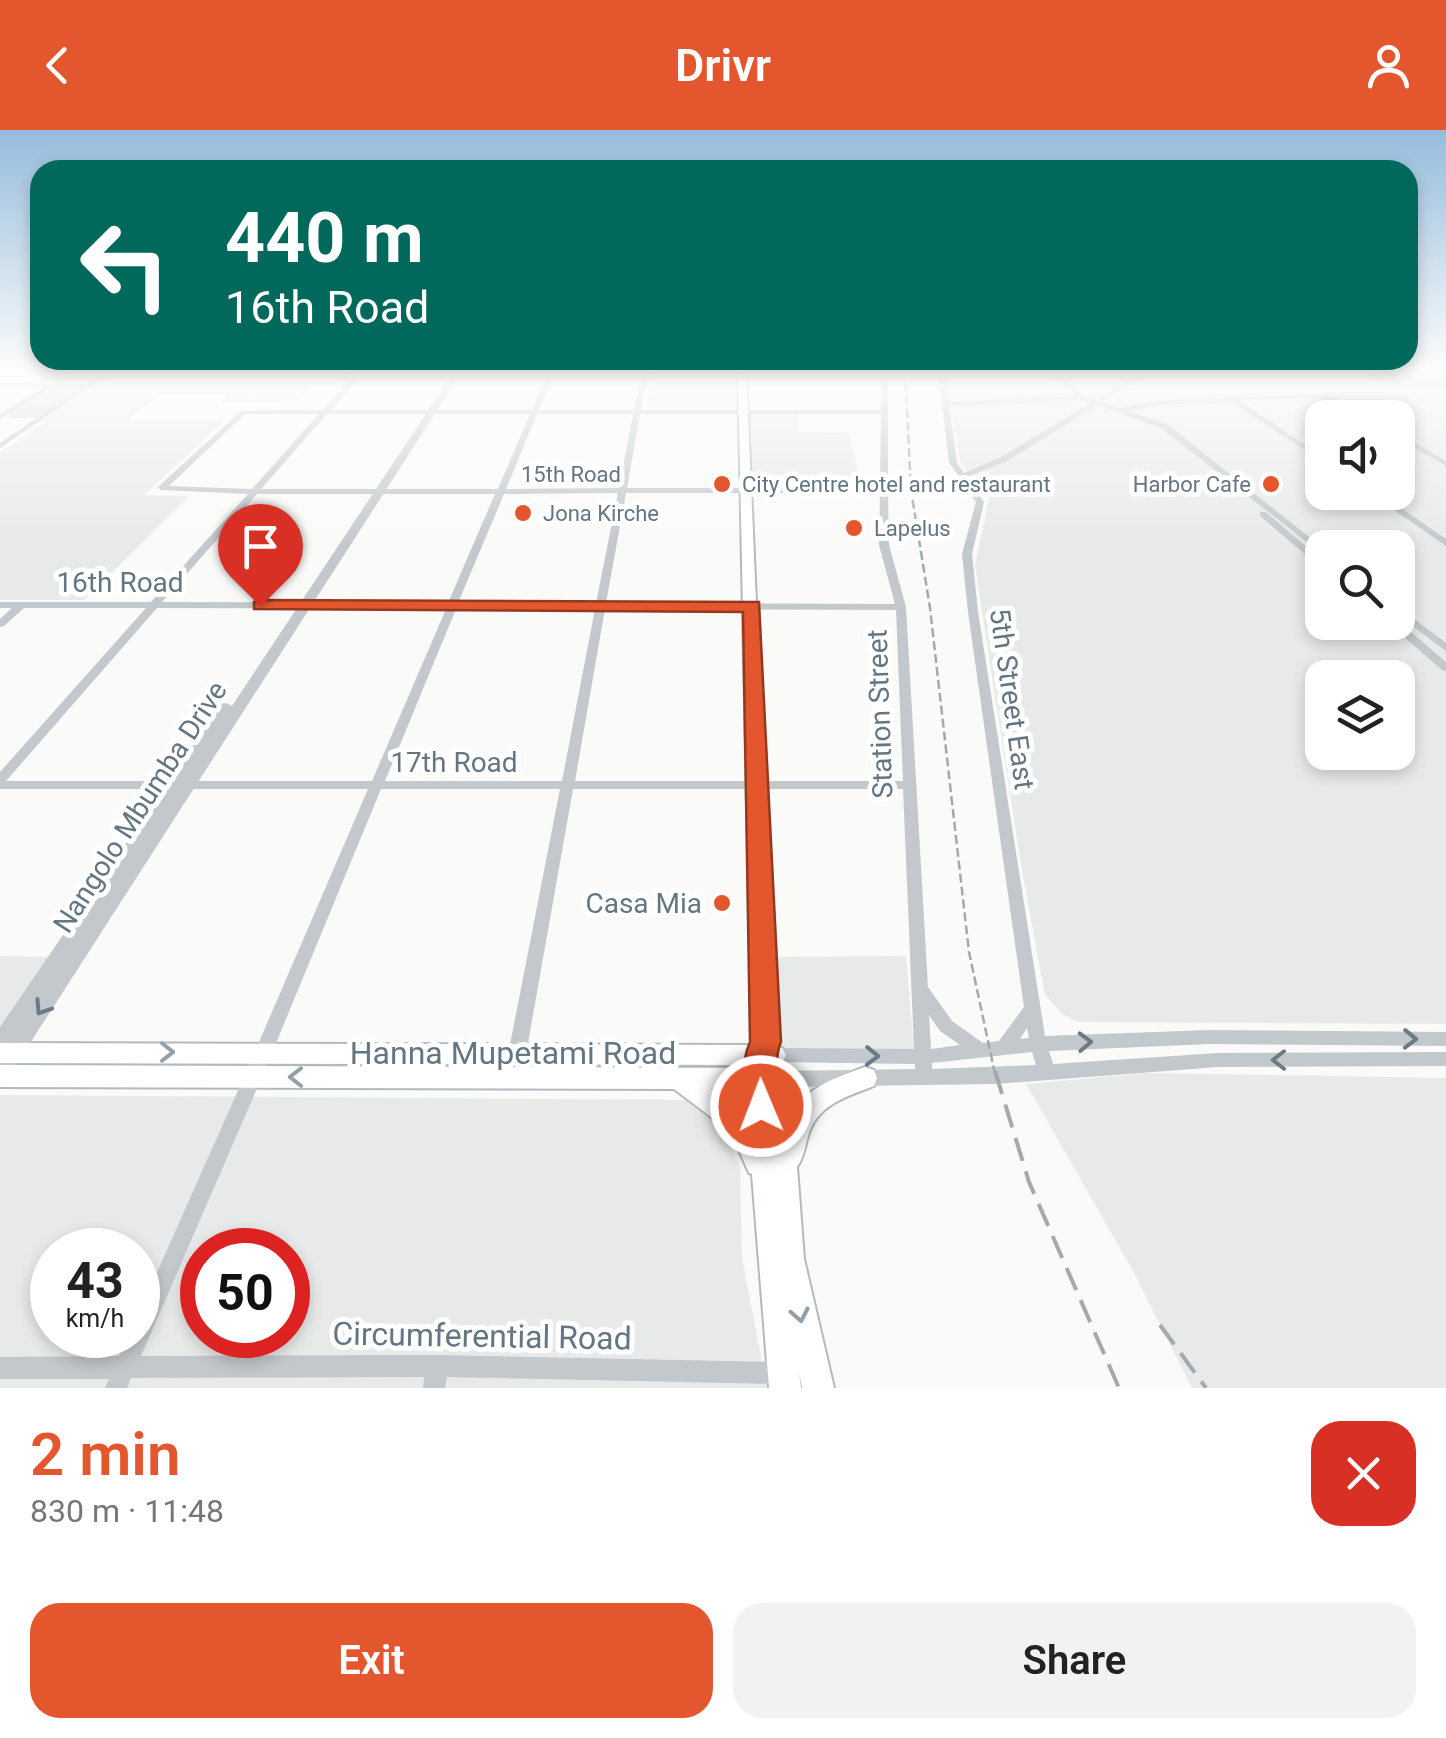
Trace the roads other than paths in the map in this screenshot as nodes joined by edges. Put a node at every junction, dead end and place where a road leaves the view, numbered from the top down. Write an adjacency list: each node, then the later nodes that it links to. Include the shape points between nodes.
1 (27, 429): 14 (street)
2 (225, 429): 21 (street, 15th Road, via 162,488)
3 (311, 429): 21 (street)
4 (417, 429): 18 (street, Nangolo Mbumba Drive)
5 (527, 429): 22 (street)
6 (636, 429): 19 (street)
7 (744, 429): 20 (main road)
8 (886, 429): 23 (street, Station Street)
9 (948, 429): 17 (street, 5th Street East)
10 (1054, 429): 17 (street, 15th Road)
11 (1155, 429): 26 (street)
12 (1275, 429): 15 (street)
13 (1415, 445): 16 (street)
14 (0, 446)
15 (1305, 448)
16 (1446, 464)
17 (961, 477): 23 (street, 15th Road); 48 (street, 5th Street East, via 980,502 967,554)
18 (376, 491): 21 (street, 15th Road); 22 (street, 15th Road); 30 (street, Nangolo Mbumba Drive)
19 (625, 491): 20 (street, 15th Road); 22 (street, 15th Road); 31 (street)
20 (746, 491): 23 (street, 15th Road); 32 (main road)
21 (258, 492): 29 (street)
22 (500, 492): 33 (street)
23 (884, 492): 34 (street, Station Street, via 884,545)
24 (1398, 510): 25 (street)
25 (1446, 544)
26 (1305, 545)
27 (0, 605): 28 (street, 16th Road)
28 (21, 605): 29 (street, 16th Road); 35 (street)
29 (158, 605): 30 (street, 16th Road); 41 (street)
30 (299, 606): 33 (street, 16th Road); 42 (street, Nangolo Mbumba Drive)
31 (600, 606): 32 (street, 16th Road); 33 (street, 16th Road); 46 (street)
32 (752, 606): 34 (street, 16th Road); 43 (main road)
33 (452, 607): 45 (street)
34 (901, 607): 44 (street, Station Street)
35 (0, 624)
36 (1415, 625): 38 (street)
37 (1412, 640): 39 (street)
38 (1446, 651): 39 (street)
39 (1430, 656): 40 (street)
40 (1446, 668)
41 (0, 782): 42 (street, 17th Road)
42 (182, 783): 45 (street, 17th Road); 56 (street, Nangolo Mbumba Drive)
43 (758, 785): 44 (street, 17th Road); 46 (street, 17th Road); 57 (main road)
44 (908, 785): 47 (street, Station Street)
45 (373, 787): 46 (street, 17th Road); 53 (street)
46 (566, 787): 58 (street)
47 (918, 984): 52 (street, via 946,1026); 54 (street, Station Street)
48 (1033, 1008): 50 (street, 5th Street East); 51 (street)
49 (1446, 1039): 50 (street, Hanna Mupetami Road, one-way to 49)
50 (1038, 1044): 51 (street, Hanna Mupetami Road); 59 (street, 5th Street East)
51 (1004, 1048): 52 (street, Hanna Mupetami Road)
52 (981, 1050): 54 (street, Hanna Mupetami Road)
53 (263, 1052): 56 (main road, Hanna Mupetami Road, one-way to 53); 58 (main road, Hanna Mupetami Road); 61 (street)
54 (924, 1057): 57 (street, Hanna Mupetami Road, one-way to 54); 60 (street, Station Street)
55 (1446, 1059): 59 (street, Hanna Mupetami Road, one-way to 59, via 1218,1060)
56 (3, 1060): 61 (main road, Hanna Mupetami Road)
57 (768, 1062): 58 (main road, Hanna Mupetami Road); 62 (street, Hanna Mupetami Road); 63 (main road, Hanna Mupetami Road); 64 (main road)
58 (515, 1065): 61 (main road, Hanna Mupetami Road, one-way to 61); 63 (main road, Hanna Mupetami Road)
59 (1046, 1070): 60 (street, Hanna Mupetami Road)
60 (924, 1077): 62 (street, Hanna Mupetami Road)
61 (252, 1078): 67 (street)
62 (865, 1078): 64 (main road, via 821,1094 803,1112)
63 (680, 1080): 64 (main road, via 740,1124)
64 (775, 1187): 68 (main road)
65 (0, 1368): 67 (street, Circumferential Road)
66 (436, 1377): 67 (street, Circumferential Road); 68 (street, Circumferential Road)
67 (120, 1378)
68 (800, 1381)

